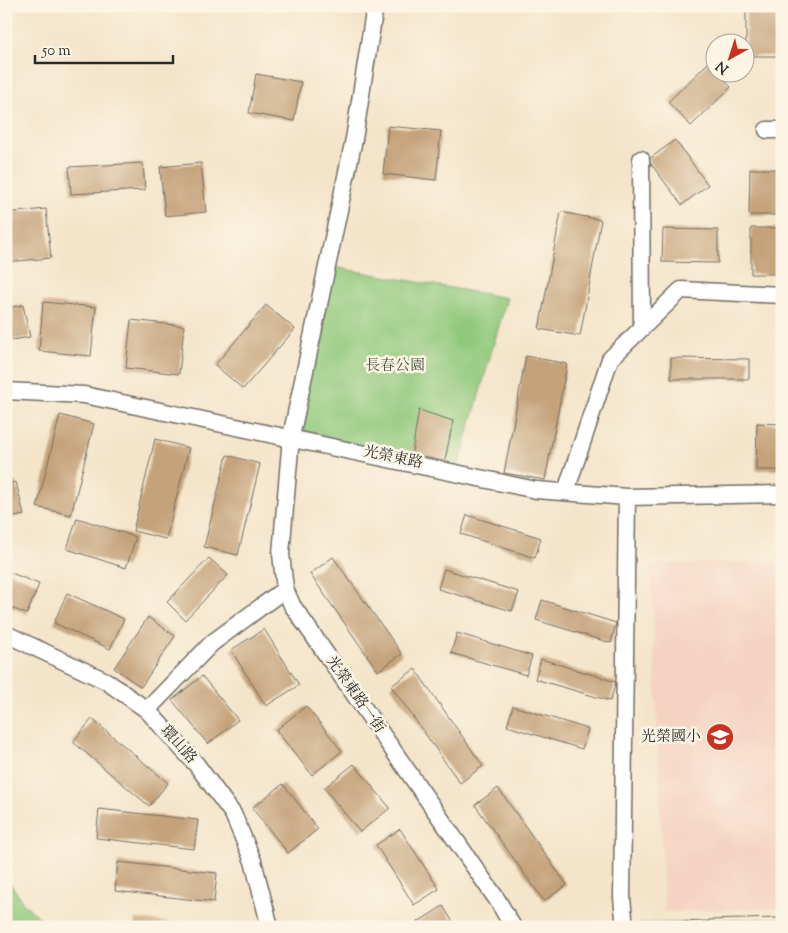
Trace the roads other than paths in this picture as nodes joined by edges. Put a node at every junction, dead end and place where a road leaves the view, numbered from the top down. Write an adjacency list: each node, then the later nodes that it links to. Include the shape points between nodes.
1 (375, 6): 6 (street, 光榮東路一街, via 354,139)
2 (641, 159): 4 (street)
3 (782, 296): 4 (street, via 681,290)
4 (642, 328): 7 (street, via 610,359)
5 (6, 391): 6 (street, 光榮東路, via 84,394)
6 (291, 437): 7 (street, 光榮東路, via 536,490); 10 (street, 光榮東路一街, via 281,554)
7 (566, 491): 9 (street, 光榮東路)
8 (782, 494): 9 (street, 光榮東路)
9 (627, 497): 15 (street, via 622,898)
10 (285, 589): 12 (street, via 212,643); 14 (street, 光榮東路一街, via 292,605)
11 (6, 634): 12 (street, 環山路, via 106,681)
12 (147, 710): 13 (street, 環山路, via 196,764 233,814 254,861)
13 (270, 927)
14 (513, 927)
15 (625, 927)

